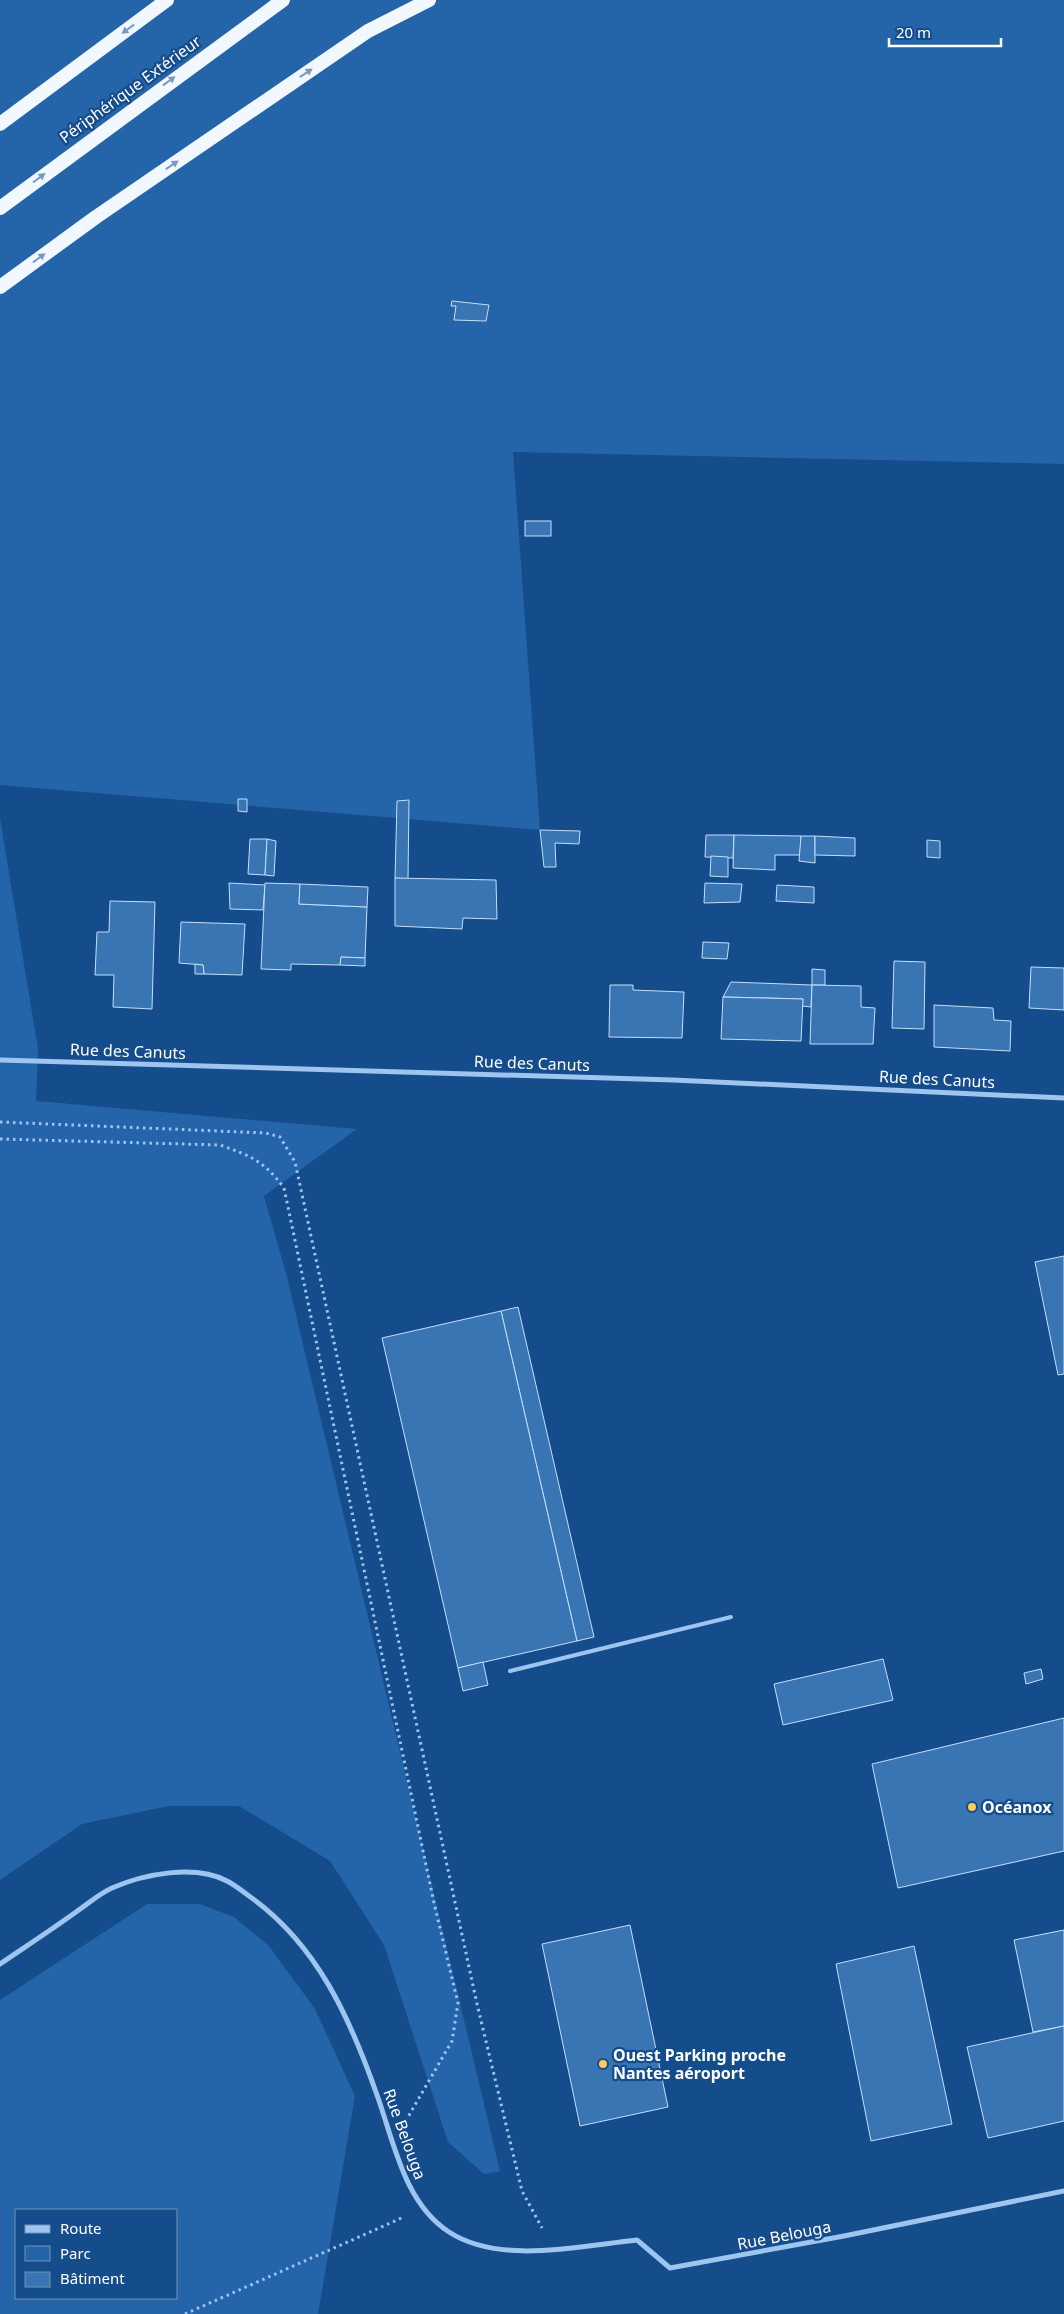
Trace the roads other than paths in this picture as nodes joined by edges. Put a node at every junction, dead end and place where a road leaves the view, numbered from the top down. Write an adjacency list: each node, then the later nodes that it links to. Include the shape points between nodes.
1 (167, 0): 4 (highway, one-way to 4)
2 (282, 0): 5 (highway, Périphérique Extérieur, one-way to 2)
3 (429, 0): 6 (highway, one-way to 3, via 104,211 368,31)
4 (0, 124)
5 (0, 208)
6 (0, 287)
7 (0, 1060): 8 (street, Rue des Canuts, via 673,1080)
8 (1064, 1098)
9 (731, 1617): 10 (lane)
10 (510, 1671)
11 (0, 1964): 12 (street, Rue Belouga, via 110,1888 173,1872 198,1873 226,1880 287,1928 313,1959 340,2002 354,2033 407,2180 423,2209 436,2223 475,2246 505,2251 637,2240 670,2268)
12 (1064, 2191)

